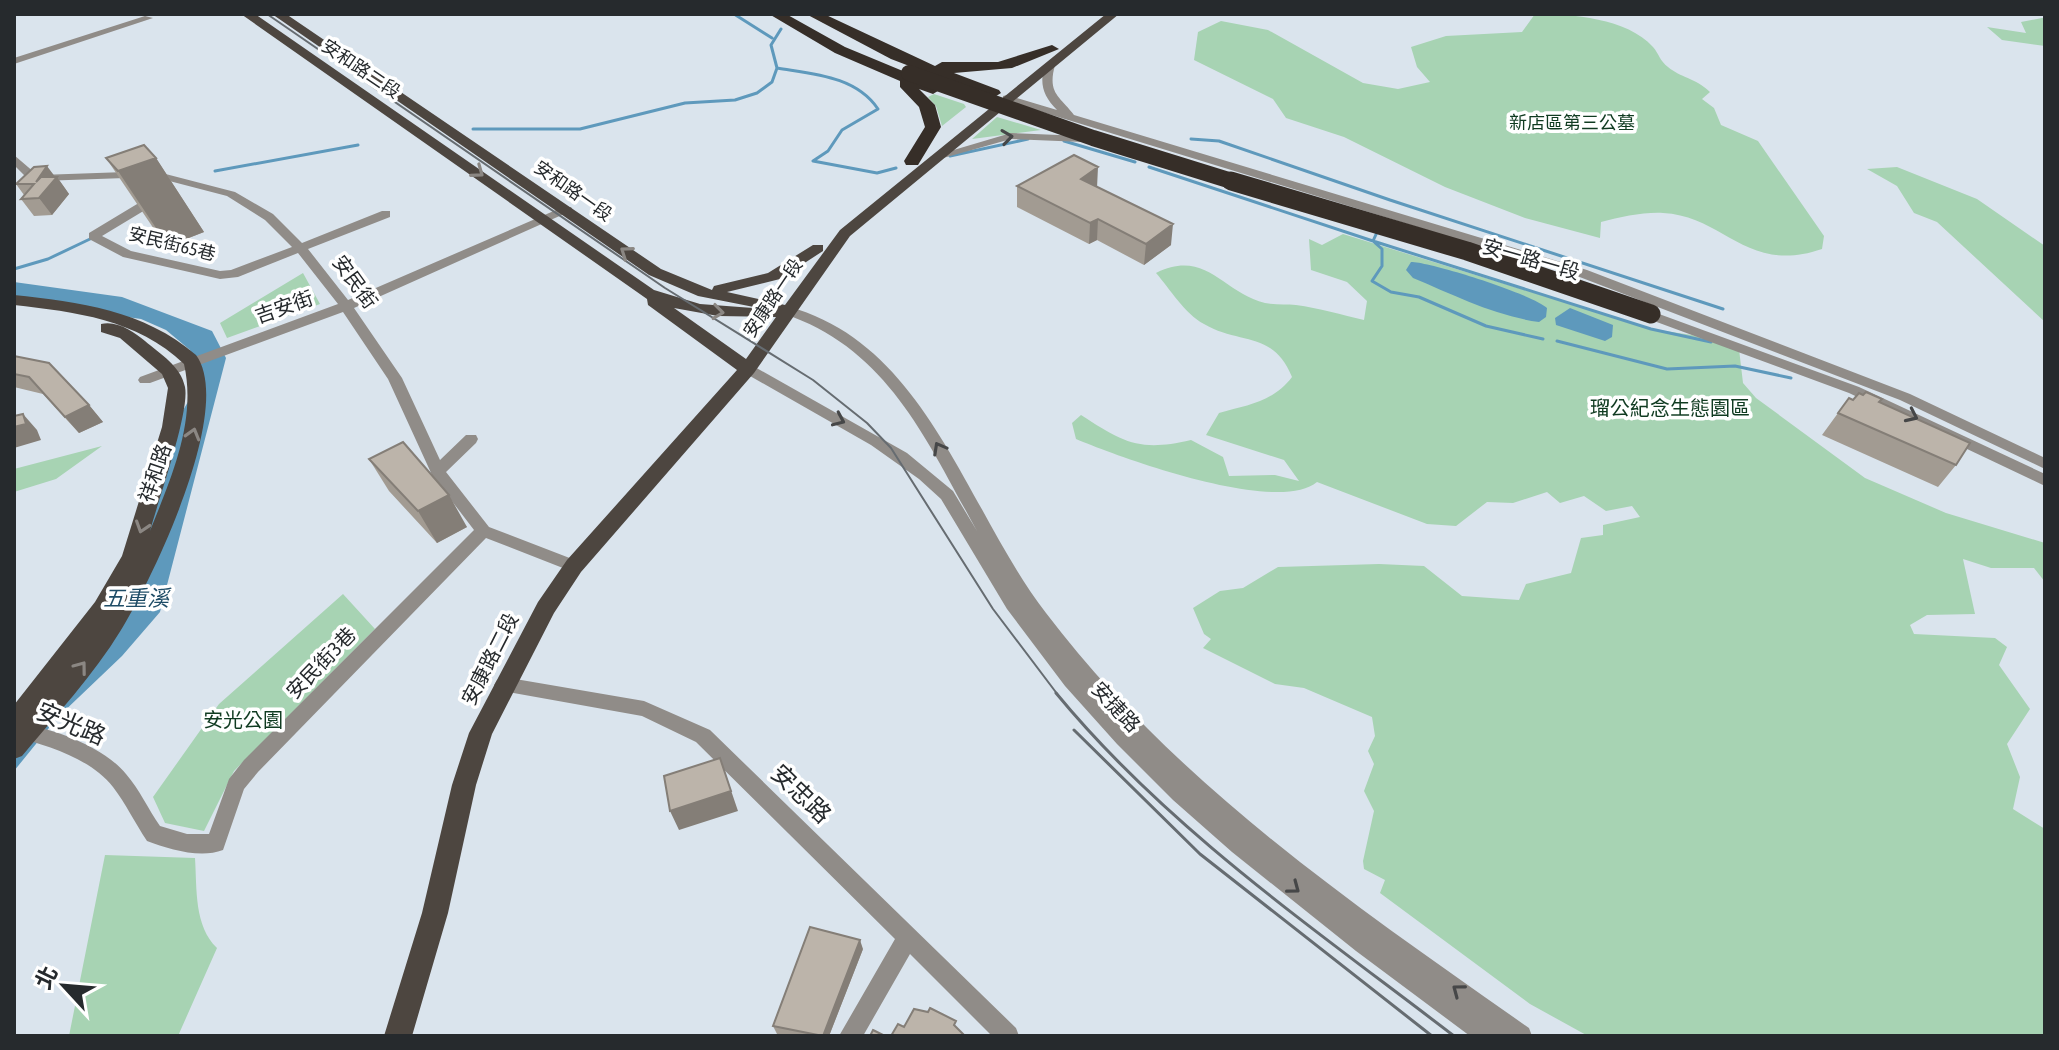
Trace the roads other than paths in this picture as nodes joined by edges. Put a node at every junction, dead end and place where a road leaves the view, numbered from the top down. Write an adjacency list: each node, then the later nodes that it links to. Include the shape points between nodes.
1 (247, 14): 11 (main road, 安和路二段)
2 (278, 14): 10 (main road, 安和路二段)
3 (776, 14): 15 (highway)
4 (789, 14): 16 (highway, via 854,50)
5 (800, 14): 16 (highway)
6 (813, 14): 12 (highway)
7 (1100, 14): 13 (main road, 安康路一段)
8 (1113, 14): 13 (main road, 安康路一段)
9 (148, 18): 14 (street)
10 (297, 27): 11 (main road); 19 (main road, 安和路二段)
11 (276, 34): 21 (main road, 安和路二段)
12 (872, 45): 13 (highway, via 968,69); 17 (highway)
13 (1051, 57): 17 (main road, 安康路一段); 20 (street, via 1049,93 1061,108)
14 (14, 61)
15 (879, 68): 18 (highway); 27 (highway, via 917,93 931,113 929,138)
16 (912, 72): 39 (highway, bridge, via 1084,133)
17 (1000, 96): 18 (main road, 安康路一段); 20 (street, 安一路一段)
18 (986, 108): 22 (street, 安一路一段); 24 (main road, 安康路一段); 27 (main road, 安康路一段)
19 (436, 122): 29 (main road, 安和路一段)
20 (1085, 122): 23 (street, 安一路一段)
21 (414, 127): 31 (main road, 安和路一段, one-way to 31)
22 (1083, 139): 24 (street, one-way to 22, via 1011,136); 26 (street, 安一路一段)
23 (1161, 146): 26 (street); 39 (street, 安一路一段, via 1582,273)
24 (934, 157): 40 (main road, 安康路一段, via 845,233)
25 (14, 158): 28 (street, 安民街, via 40,178 123,173)
26 (1147, 159): 39 (street, 安一路一段, bridge, via 1469,261)
27 (912, 161): 33 (main road, 安康路一段)
28 (185, 181): 32 (street, 安民街, via 231,194 269,217); 32 (street, 安民街65巷, via 93,236 127,254 220,275)
29 (567, 210): 31 (street, 吉安街); 34 (main road, 安和路一段, one-way to 29, via 655,272)
30 (386, 214): 32 (street)
31 (546, 220): 35 (main road, 安和路一段); 37 (street, 吉安街)
32 (300, 247): 37 (street, 安民街)
33 (818, 248): 34 (main road, 安和路一段, via 789,269 759,281); 40 (main road, 安康路一段)
34 (689, 288): 40 (main road, 安和路一段)
35 (648, 293): 40 (main road, 安和路一段, one-way to 40, via 703,310); 42 (main road, 安和路一段, via 659,308)
36 (14, 300): 41 (main road, via 115,316 157,333)
37 (346, 306): 41 (street, 吉安街); 47 (street, 安民街, via 395,378)
38 (14, 308): 43 (main road, via 68,315 126,334)
39 (1653, 308): 46 (street, 安一路一段, via 1905,397); 48 (street, 安一路一段, one-way to 48, via 1854,390)
40 (779, 310): 42 (main road, 安康路一段); 49 (street, 安捷路, one-way to 40, via 923,420 887,372 838,334)
41 (198, 359): 43 (street, 吉安街); 53 (main road, 祥和路, one-way to 41, via 113,624 154,550 196,425)
42 (748, 369): 49 (street, 安捷路, one-way to 49, via 893,448); 51 (main road, 安康路二段)
43 (170, 371): 44 (street, 吉安街); 53 (main road, 祥和路, one-way to 53, via 177,388 171,427 132,557)
44 (145, 380)
45 (471, 439): 47 (street)
46 (2045, 464)
47 (437, 471): 50 (street, 安民街)
48 (2045, 480)
49 (970, 519): 60 (street, 安捷路, one-way to 60, via 1024,620 1130,744 1232,839); 61 (street, 安捷路, one-way to 49, via 1232,820 1152,745 1039,617)
50 (483, 531): 51 (street); 55 (street, 安民街3巷, via 251,766 236,785)
51 (574, 566): 52 (main road, 安康路二段)
52 (503, 685): 56 (street, 安忠路, via 644,709 703,736); 57 (main road, 安康路二段, via 464,785 435,913)
53 (19, 728): 54 (main road, 祥和路); 55 (street, 安光路, via 94,759 112,772 154,834 187,843)
54 (14, 749)
55 (216, 843)
56 (908, 937): 58 (street); 59 (street, 安忠路)
57 (398, 1036)
58 (850, 1036)
59 (1008, 1036)
60 (1489, 1036)
61 (1521, 1036)

